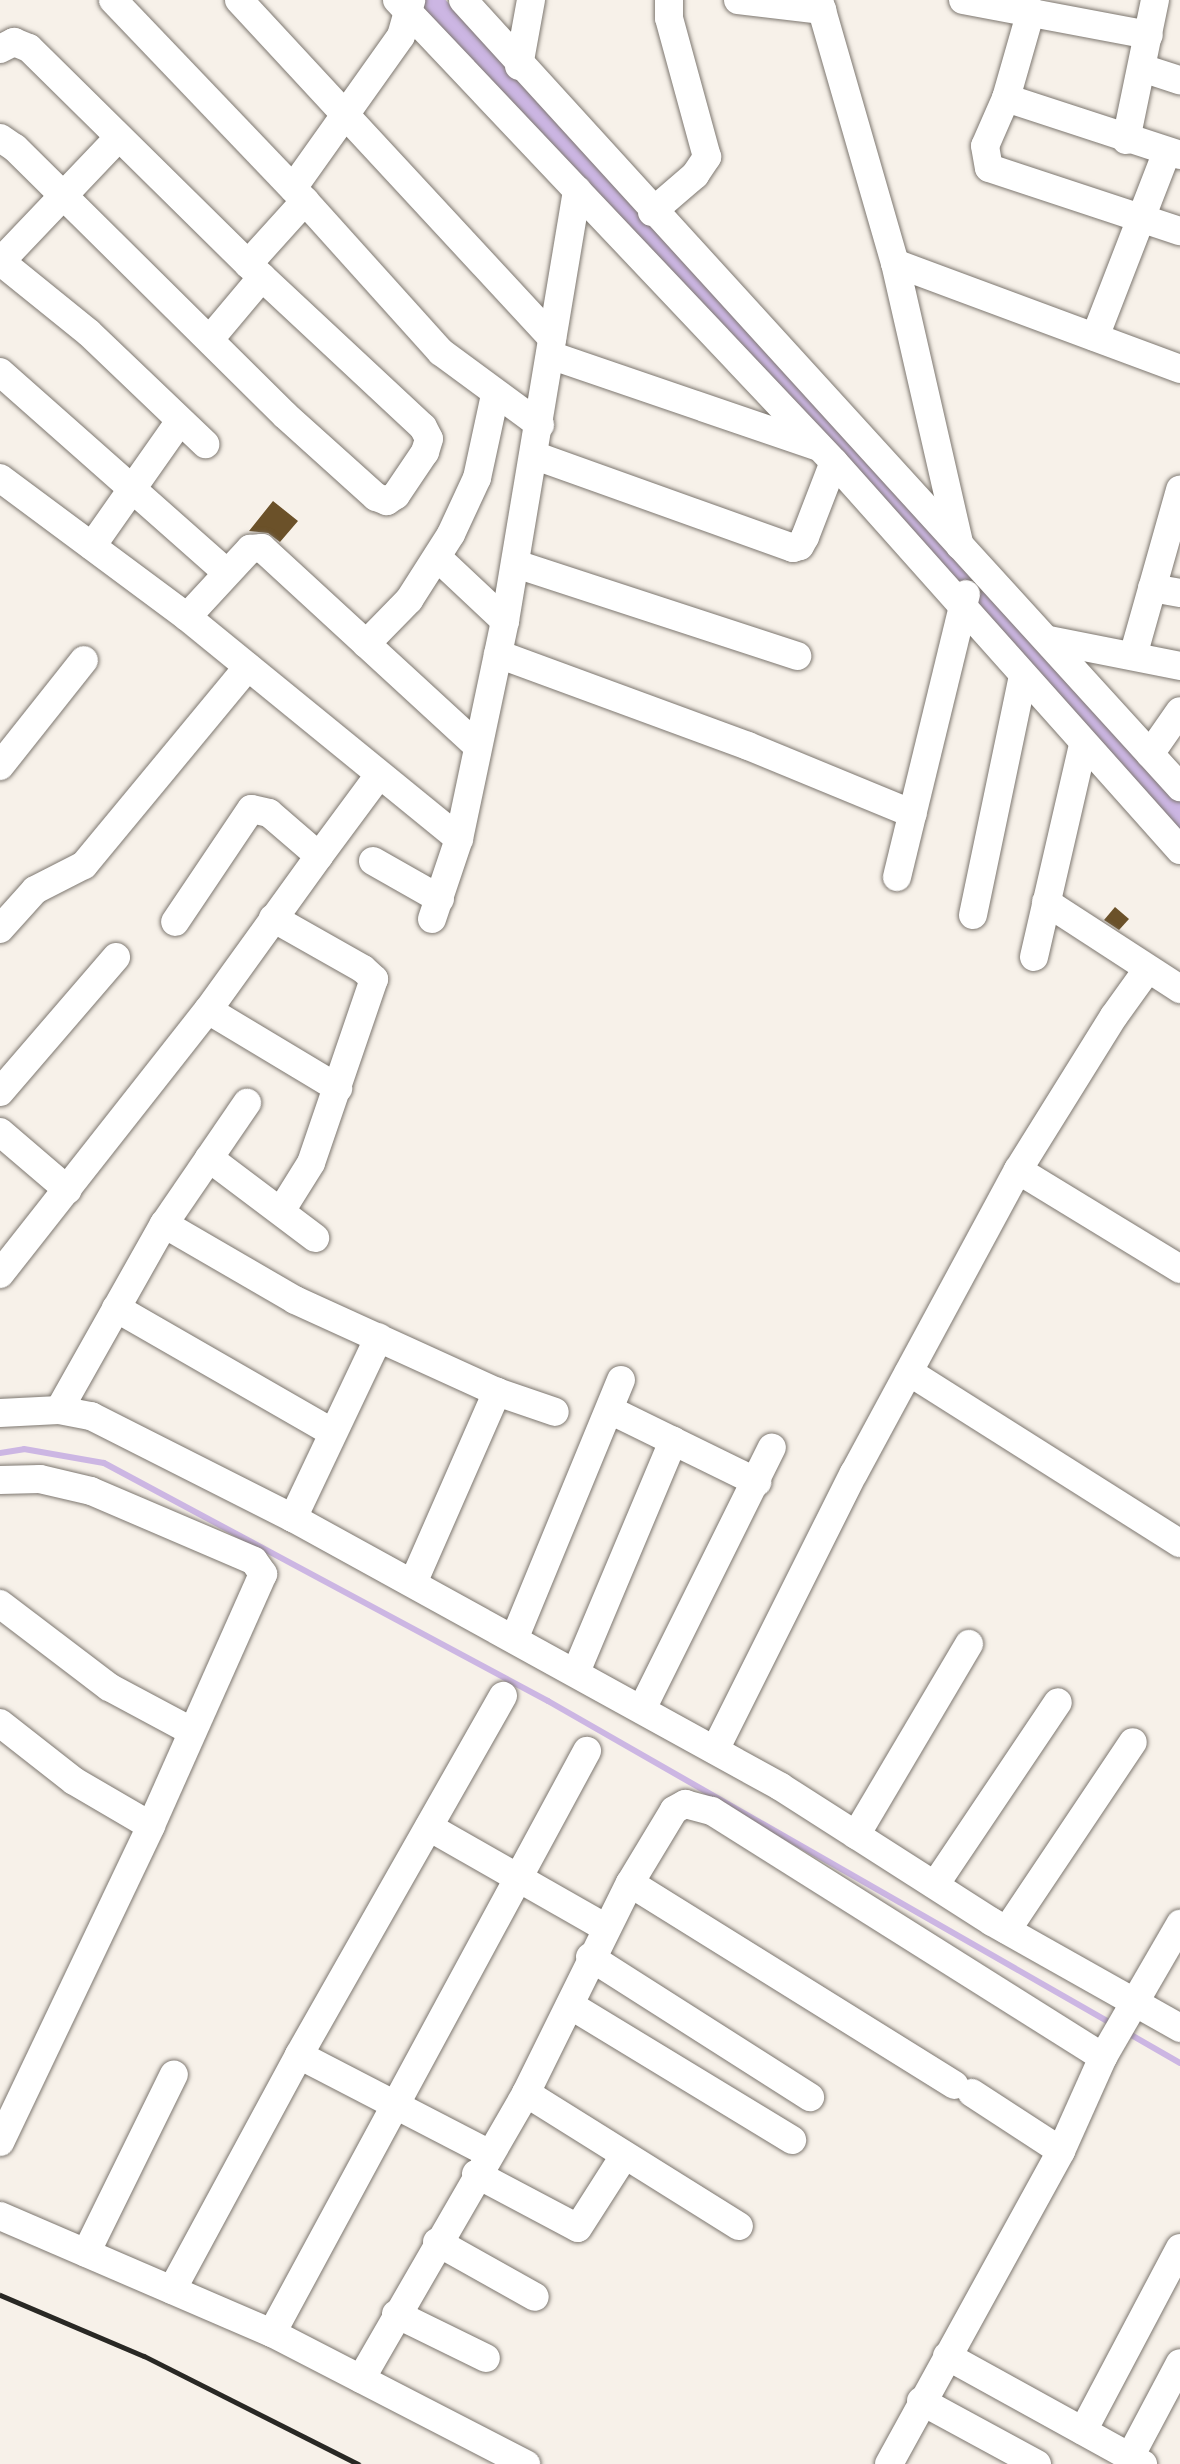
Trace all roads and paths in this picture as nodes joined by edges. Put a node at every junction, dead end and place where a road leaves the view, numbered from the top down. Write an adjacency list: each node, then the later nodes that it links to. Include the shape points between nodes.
1 (113, 0): 25 (street)
2 (239, 0): 18 (street)
3 (463, 0): 14 (street)
4 (531, 0): 14 (street)
5 (669, 0): 26 (street, via 669,18 707,158 695,175)
6 (738, 0): 10 (street)
7 (962, 0): 11 (street)
8 (1155, 0): 12 (street)
9 (406, 5): 18 (street, via 401,36); 23 (street)
10 (820, 5): 30 (street)
11 (1031, 10): 12 (street); 17 (street)
12 (1149, 35): 15 (street)
13 (0, 48): 20 (street, via 13,42 29,48)
14 (519, 66): 26 (street)
15 (1142, 68): 16 (street); 21 (street)
16 (1180, 80)
17 (1006, 98): 21 (street); 27 (street, via 985,146 989,168)
18 (346, 114): 25 (street); 34 (street)
19 (0, 138): 24 (street)
20 (118, 138): 24 (street); 31 (street)
21 (1126, 140): 22 (street)
22 (1174, 153): 27 (street)
23 (577, 190): 34 (street); 41 (street)
24 (62, 193): 29 (street); 33 (street)
25 (299, 195): 31 (street); 37 (street, via 441,352)
26 (652, 212): 47 (street)
27 (1139, 219): 28 (street); 32 (street)
28 (1180, 231)
29 (0, 261): 38 (street, via 89,333)
30 (895, 263): 32 (street); 47 (street)
31 (255, 271): 33 (street); 33 (street, via 424,427 429,439 425,452 396,495 387,501 376,497)
32 (1095, 337): 35 (street)
33 (210, 339)
34 (551, 347): 39 (street); 41 (street)
35 (1180, 369)
36 (0, 372): 44 (street)
37 (495, 395): 39 (street); 48 (street, via 477,478)
38 (179, 422): 40 (street); 44 (street)
39 (540, 425): 42 (street)
40 (205, 444)
41 (826, 454): 42 (street, via 805,537 793,548); 51 (street)
42 (536, 456): 49 (street)
43 (0, 478): 46 (street)
44 (129, 489): 46 (street); 50 (street)
45 (1180, 490): 52 (street)
46 (92, 546): 54 (street)
47 (960, 547): 51 (street)
48 (438, 558): 55 (street); 57 (street, via 409,600)
49 (516, 564): 55 (street); 59 (street)
50 (226, 572): 54 (street); 57 (street, via 250,549 262,548)
51 (971, 588): 56 (street); 64 (street); 72 (street)
52 (1152, 588): 53 (street); 60 (street)
53 (1180, 593)
54 (187, 617): 63 (street)
55 (505, 621): 58 (street)
56 (1049, 640): 60 (street); 69 (street)
57 (366, 644): 67 (street)
58 (498, 654): 67 (street); 72 (street)
59 (797, 656)
60 (1133, 656): 62 (street)
61 (84, 660): 68 (street)
62 (1180, 666)
63 (248, 667): 70 (street); 82 (street, via 83,865 35,890)
64 (1023, 675): 66 (street); 79 (street)
65 (1180, 711): 69 (street)
66 (1083, 745): 74 (street); 78 (street)
67 (477, 746): 73 (street)
68 (5, 749)
69 (1150, 754): 71 (street)
70 (379, 775): 73 (street); 75 (street)
71 (1180, 786)
72 (913, 814): 77 (street)
73 (458, 839): 76 (street, via 436,909)
74 (1180, 849)
75 (319, 856): 80 (street); 81 (street, via 269,813 251,809)
76 (373, 861)
77 (897, 877)
78 (1046, 902): 84 (street); 85 (street)
79 (973, 915)
80 (273, 918): 87 (street); 88 (street, via 374,979)
81 (175, 922)
82 (0, 929)
83 (116, 957): 89 (street)
84 (1034, 957)
85 (1147, 971): 86 (street); 93 (street)
86 (1180, 989)
87 (208, 1010): 88 (street); 94 (street)
88 (338, 1088): 95 (street, via 311,1163)
89 (0, 1092)
90 (247, 1103): 92 (street)
91 (0, 1132): 94 (street)
92 (209, 1158): 95 (street); 96 (street)
93 (1018, 1170): 98 (street); 102 (street)
94 (68, 1190): 99 (street)
95 (281, 1211): 97 (street)
96 (164, 1224): 100 (street); 101 (street, via 295,1300)
97 (315, 1238)
98 (1180, 1269)
99 (0, 1274)
100 (116, 1308): 105 (street); 109 (street)
101 (379, 1337): 104 (street); 109 (street)
102 (909, 1372): 115 (street); 127 (street)
103 (621, 1380): 106 (street)
104 (497, 1392): 107 (street); 116 (street)
105 (59, 1410): 108 (street); 114 (street, via 112,1425)
106 (610, 1410): 110 (street); 118 (street)
107 (555, 1412)
108 (0, 1413)
109 (332, 1432): 114 (street)
110 (673, 1441): 113 (street); 120 (street)
111 (772, 1447): 113 (street)
112 (0, 1480): 125 (street, via 40,1479 91,1491 261,1567 261,1586)
113 (757, 1482): 123 (street)
114 (293, 1518): 116 (street)
115 (1180, 1543)
116 (413, 1583): 118 (street)
117 (0, 1604): 125 (street, via 109,1686)
118 (515, 1637): 120 (street)
119 (969, 1644): 131 (street)
120 (576, 1672): 123 (street)
121 (503, 1696): 130 (street)
122 (1058, 1702): 134 (street)
123 (642, 1709): 127 (street)
124 (0, 1723): 129 (street, via 74,1781)
125 (191, 1731): 129 (street)
126 (1133, 1742): 137 (street)
127 (715, 1750): 131 (street)
128 (587, 1751): 132 (street)
129 (151, 1826): 148 (street)
130 (429, 1827): 132 (street); 142 (street)
131 (856, 1835): 134 (street)
132 (520, 1877): 136 (street); 146 (street)
133 (630, 1883): 136 (street); 140 (street, via 674,1810 685,1804 701,1805); 149 (street)
134 (935, 1885): 137 (street)
135 (1180, 1924): 140 (street)
136 (606, 1928): 138 (street)
137 (1007, 1930): 140 (street)
138 (590, 1957): 139 (street); 145 (street)
139 (570, 2005): 144 (street); 147 (street)
140 (1119, 2028): 141 (street); 149 (street)
141 (1180, 2028)
142 (299, 2055): 146 (street); 157 (street)
143 (174, 2074): 156 (street)
144 (526, 2093): 150 (street); 151 (street)
145 (810, 2097)
146 (393, 2105): 151 (street); 160 (street)
147 (792, 2140)
148 (0, 2142)
149 (1060, 2151): 161 (street)
150 (624, 2156): 151 (street, via 578,2228); 153 (street)
151 (483, 2164): 154 (street)
152 (0, 2216): 156 (street)
153 (739, 2227)
154 (438, 2242): 158 (street); 159 (street)
155 (1180, 2248): 166 (street)
156 (86, 2253): 157 (street)
157 (173, 2290): 160 (street)
158 (535, 2297)
159 (396, 2314): 162 (street); 164 (street)
160 (272, 2333): 164 (street)
161 (947, 2356): 165 (street); 166 (street)
162 (486, 2358)
163 (1180, 2363): 168 (street)
164 (361, 2379): 169 (street)
165 (921, 2401): 167 (street); 170 (street)
166 (1083, 2431): 168 (street)
167 (1019, 2460)
168 (1137, 2461)
169 (526, 2464)
170 (889, 2464)

